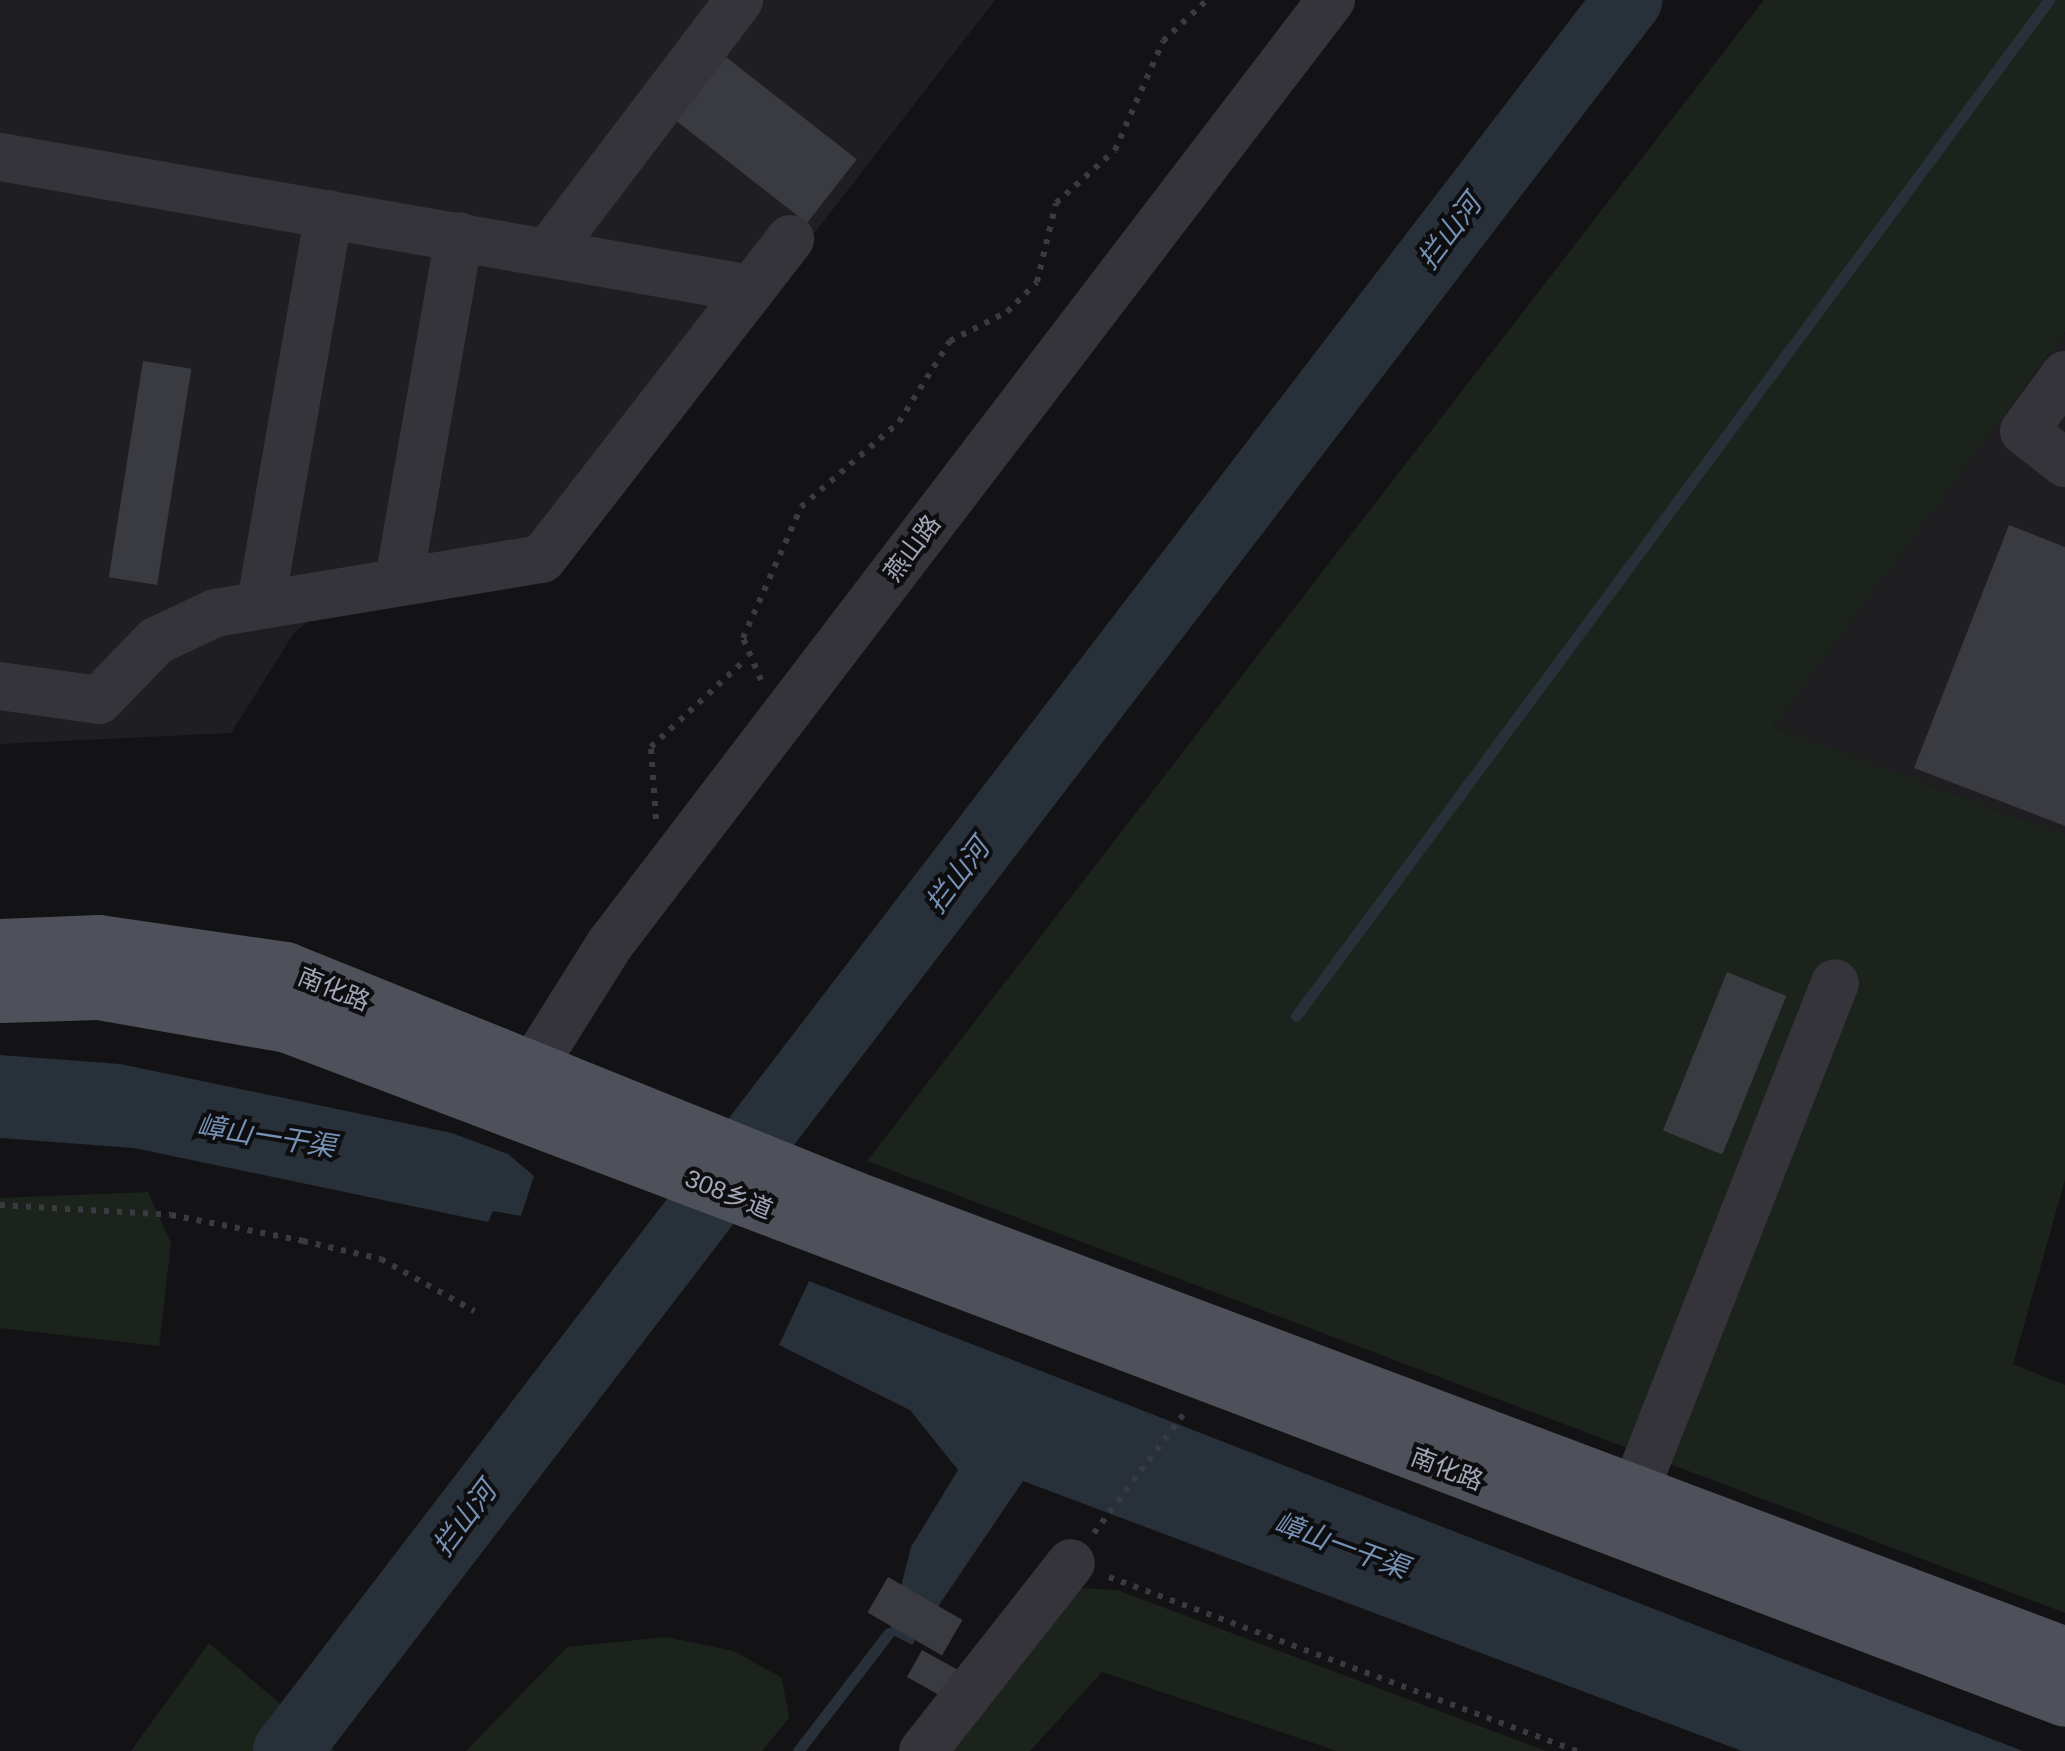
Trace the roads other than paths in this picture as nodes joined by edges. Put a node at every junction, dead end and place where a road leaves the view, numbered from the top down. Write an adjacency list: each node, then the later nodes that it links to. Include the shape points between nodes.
1 (739, 0): 7 (street)
2 (1332, 0): 17 (street, 燕山路, via 671,862)
3 (0, 157): 4 (street)
4 (329, 214): 5 (street); 12 (street)
5 (459, 236): 7 (street); 11 (street)
6 (790, 239): 8 (street)
7 (548, 252): 8 (street)
8 (751, 289): 11 (street, via 542,558)
9 (2065, 375): 10 (street, via 2024,431)
10 (2065, 463)
11 (399, 580): 12 (street)
12 (261, 602): 13 (street, via 156,641 99,700)
13 (0, 686)
14 (0, 946): 17 (main road, 南化路, via 98,942 285,969)
15 (1835, 983): 20 (street)
16 (0, 994): 17 (main road, 南化路, via 98,992 204,1005)
17 (520, 1087): 18 (main road, 南化路)
18 (639, 1133): 19 (main road, 308乡道)
19 (842, 1216): 20 (main road, 南化路); 23 (main road, 南化路)
20 (1634, 1493): 22 (main road, 南化路)
21 (1082, 1548): 24 (street)
22 (2065, 1654)
23 (2065, 1699)
24 (923, 1751)

